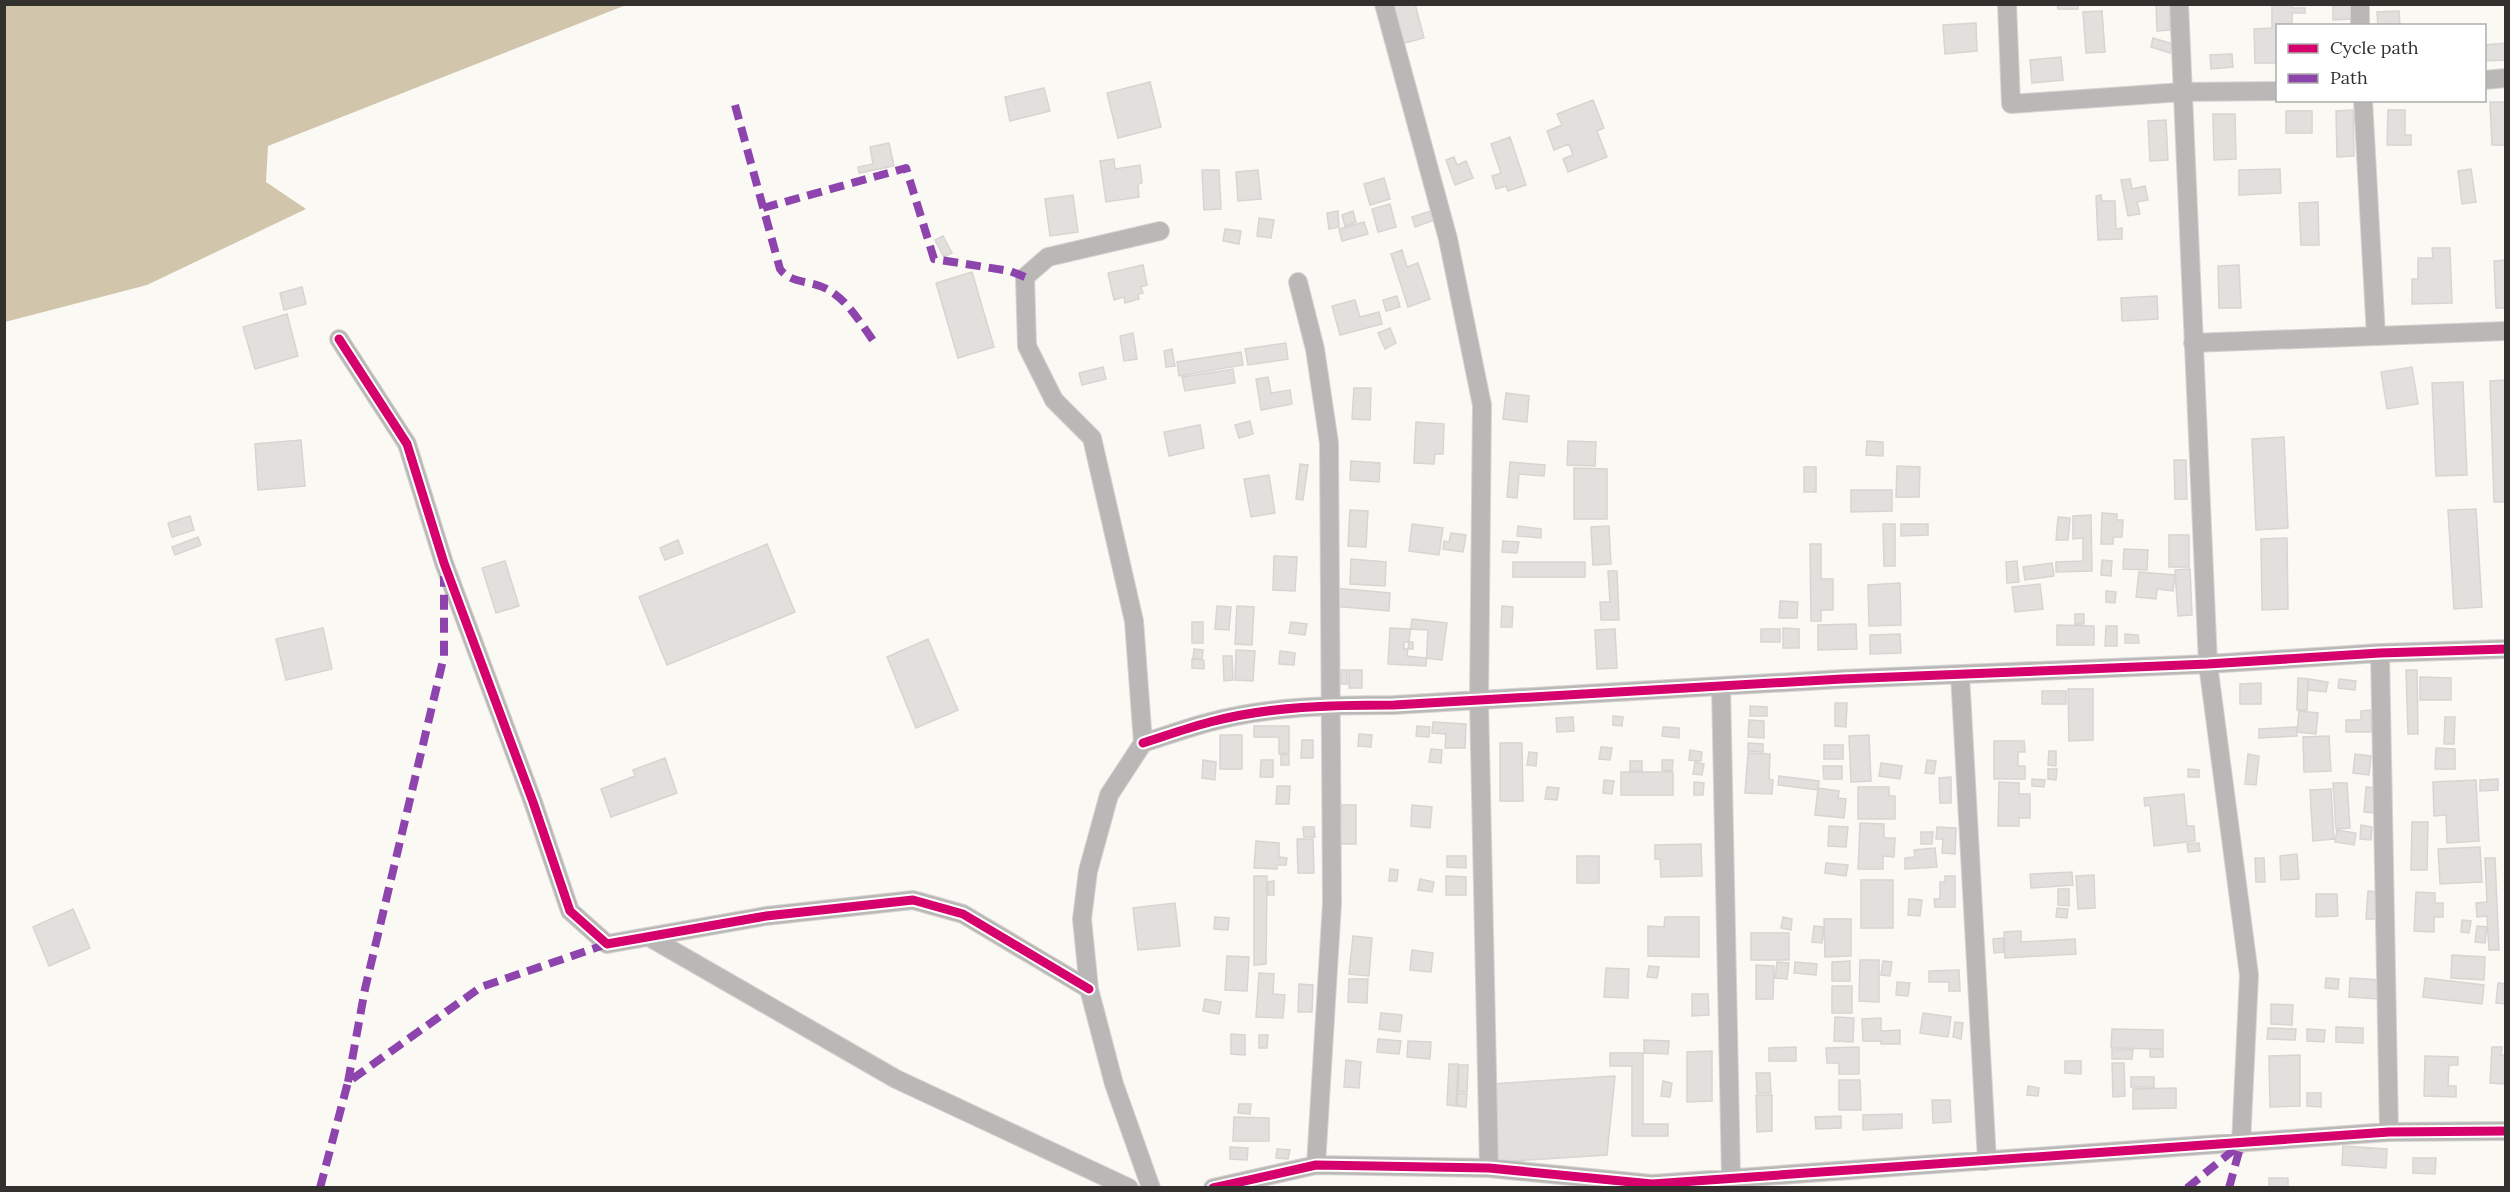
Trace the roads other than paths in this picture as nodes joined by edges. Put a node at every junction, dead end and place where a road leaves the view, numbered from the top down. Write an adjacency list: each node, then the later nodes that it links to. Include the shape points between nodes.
1 (1384, 4): 22 (street, via 1448,239 1482,405)
2 (2007, 4): 9 (street, via 2011,104)
3 (2179, 4): 9 (street)
4 (2360, 4): 5 (street)
5 (2360, 24)
6 (2505, 78): 7 (street)
7 (2486, 80)
8 (2276, 90): 9 (street)
9 (2183, 92): 16 (street)
10 (2363, 102): 14 (street)
11 (1160, 231): 24 (street, via 1047,257 1025,277 1028,346 1054,400 1092,438 1134,621)
12 (1298, 282): 23 (street, via 1315,349 1329,443)
13 (2505, 331): 14 (street)
14 (2376, 336): 16 (street)
15 (339, 339): 25 (street, via 407,444 444,563 570,911 607,944)
16 (2193, 343): 19 (street)
17 (2505, 649): 18 (street)
18 (2379, 653): 19 (street); 28 (street)
19 (2208, 664): 20 (street); 29 (street, via 2249,975)
20 (1960, 674): 21 (street); 30 (street)
21 (1721, 686): 22 (street); 33 (street)
22 (1479, 700): 23 (street); 32 (street)
23 (1330, 705): 24 (street, via 1211,722); 31 (street, via 1332,903)
24 (1143, 743): 26 (street, via 1109,795 1088,871 1082,920)
25 (649, 937): 26 (street, via 766,916 913,900 963,914); 34 (street, via 896,1079)
26 (1089, 989): 35 (street, via 1114,1083)
27 (2505, 1131): 28 (street)
28 (2389, 1132): 29 (street)
29 (2241, 1144): 30 (street)
30 (1987, 1161): 33 (street)
31 (1316, 1165): 32 (street); 36 (street)
32 (1488, 1168): 33 (street, via 1652,1184)
33 (1731, 1178)
34 (1129, 1188)
35 (1151, 1188)
36 (1213, 1188)

